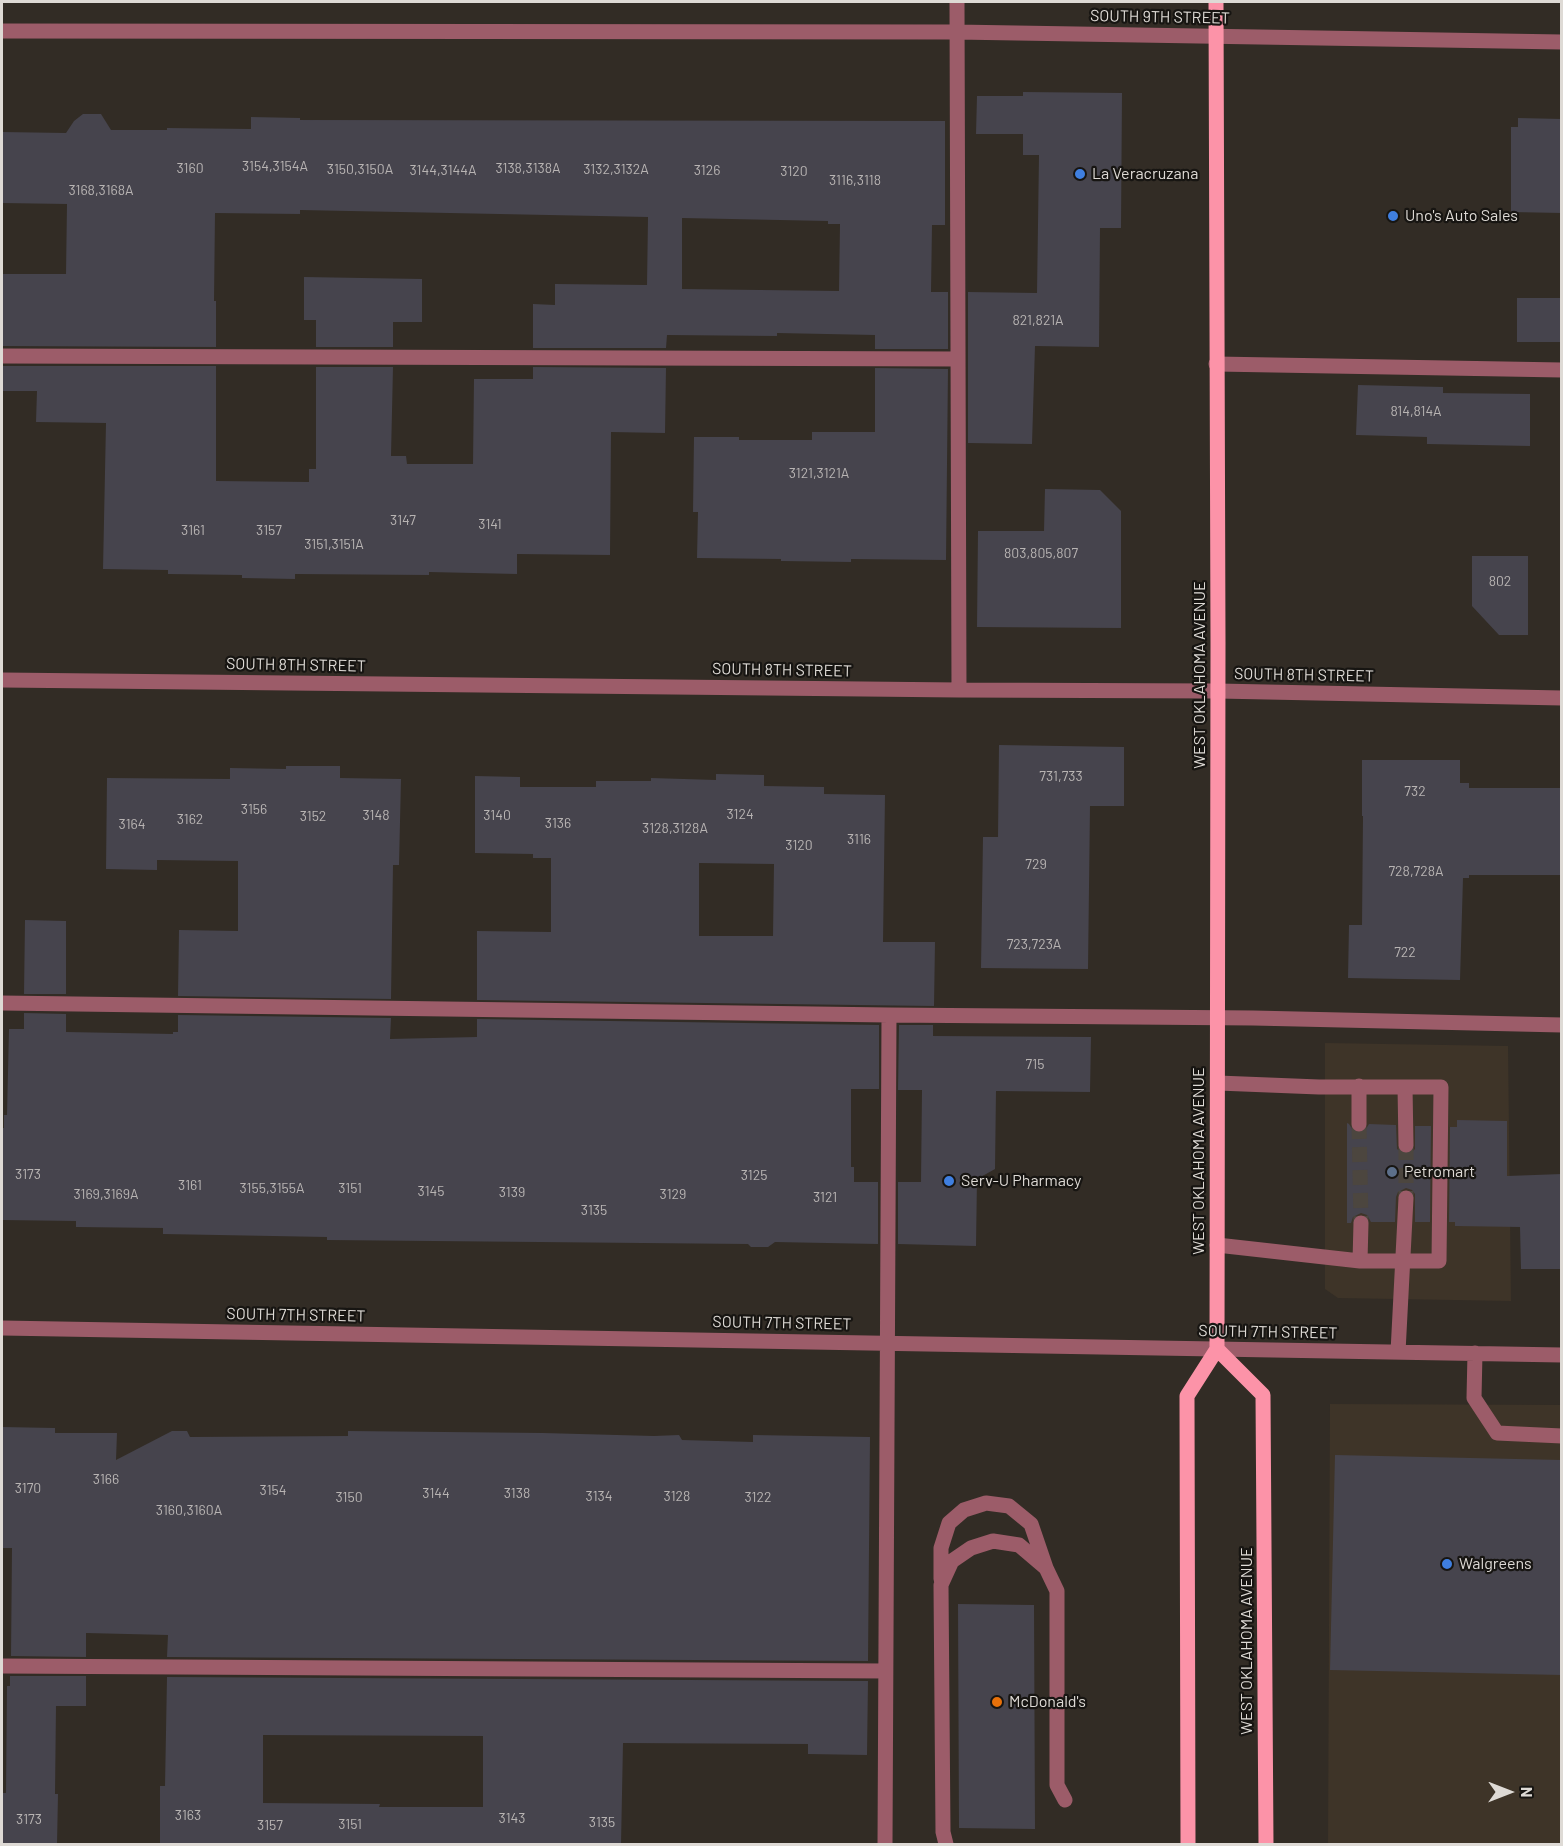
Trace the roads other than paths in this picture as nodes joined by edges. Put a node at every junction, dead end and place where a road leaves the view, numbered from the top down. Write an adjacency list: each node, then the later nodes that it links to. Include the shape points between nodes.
1 (957, 2): 4 (street)
2 (1216, 2): 5 (main road, WEST OKLAHOMA AVENUE)
3 (2, 31): 4 (street, SOUTH 9TH STREET)
4 (956, 32): 5 (street, SOUTH 9TH STREET); 8 (street)
5 (1215, 36): 6 (street, SOUTH 9TH STREET); 9 (main road, WEST OKLAHOMA AVENUE)
6 (1562, 42)
7 (2, 356): 8 (street)
8 (958, 359): 12 (street)
9 (1216, 364): 10 (street); 13 (main road, WEST OKLAHOMA AVENUE)
10 (1562, 370)
11 (2, 680): 12 (street, SOUTH 8TH STREET)
12 (959, 690): 13 (street, SOUTH 8TH STREET)
13 (1218, 691): 14 (street, SOUTH 8TH STREET); 17 (main road, WEST OKLAHOMA AVENUE)
14 (1562, 698)
15 (2, 1004): 16 (street)
16 (889, 1015): 17 (street); 30 (street)
17 (1218, 1018): 18 (street); 19 (main road, WEST OKLAHOMA AVENUE)
18 (1562, 1025)
19 (1218, 1083): 20 (street); 26 (main road, WEST OKLAHOMA AVENUE)
20 (1359, 1086): 21 (street); 22 (street)
21 (1405, 1086): 23 (street); 28 (street, via 1441,1086 1439,1261)
22 (1359, 1124)
23 (1406, 1145)
24 (1406, 1198): 28 (street)
25 (1361, 1222): 27 (street)
26 (1217, 1245): 27 (street); 31 (main road, WEST OKLAHOMA AVENUE)
27 (1360, 1261): 28 (street)
28 (1403, 1262): 32 (street)
29 (2, 1328): 30 (street, SOUTH 7TH STREET)
30 (888, 1343): 31 (street, SOUTH 7TH STREET); 39 (street)
31 (1217, 1349): 32 (street, SOUTH 7TH STREET); 43 (main road, via 1187,1396); 44 (main road, WEST OKLAHOMA AVENUE, via 1263,1395)
32 (1398, 1352): 33 (street, SOUTH 7TH STREET)
33 (1475, 1353): 34 (street, SOUTH 7TH STREET); 35 (street, via 1474,1398 1497,1433)
34 (1562, 1355)
35 (1562, 1436)
36 (1046, 1568): 37 (street, via 1019,1545 993,1541 971,1548 952,1561); 37 (street, via 1031,1524 1009,1506 986,1503 964,1510 949,1523 941,1548); 40 (street, via 1057,1591 1057,1785)
37 (941, 1585): 42 (street)
38 (2, 1666): 39 (street)
39 (885, 1671): 41 (street)
40 (1065, 1800)
41 (885, 1845)
42 (946, 1845)
43 (1188, 1845)
44 (1266, 1845)

